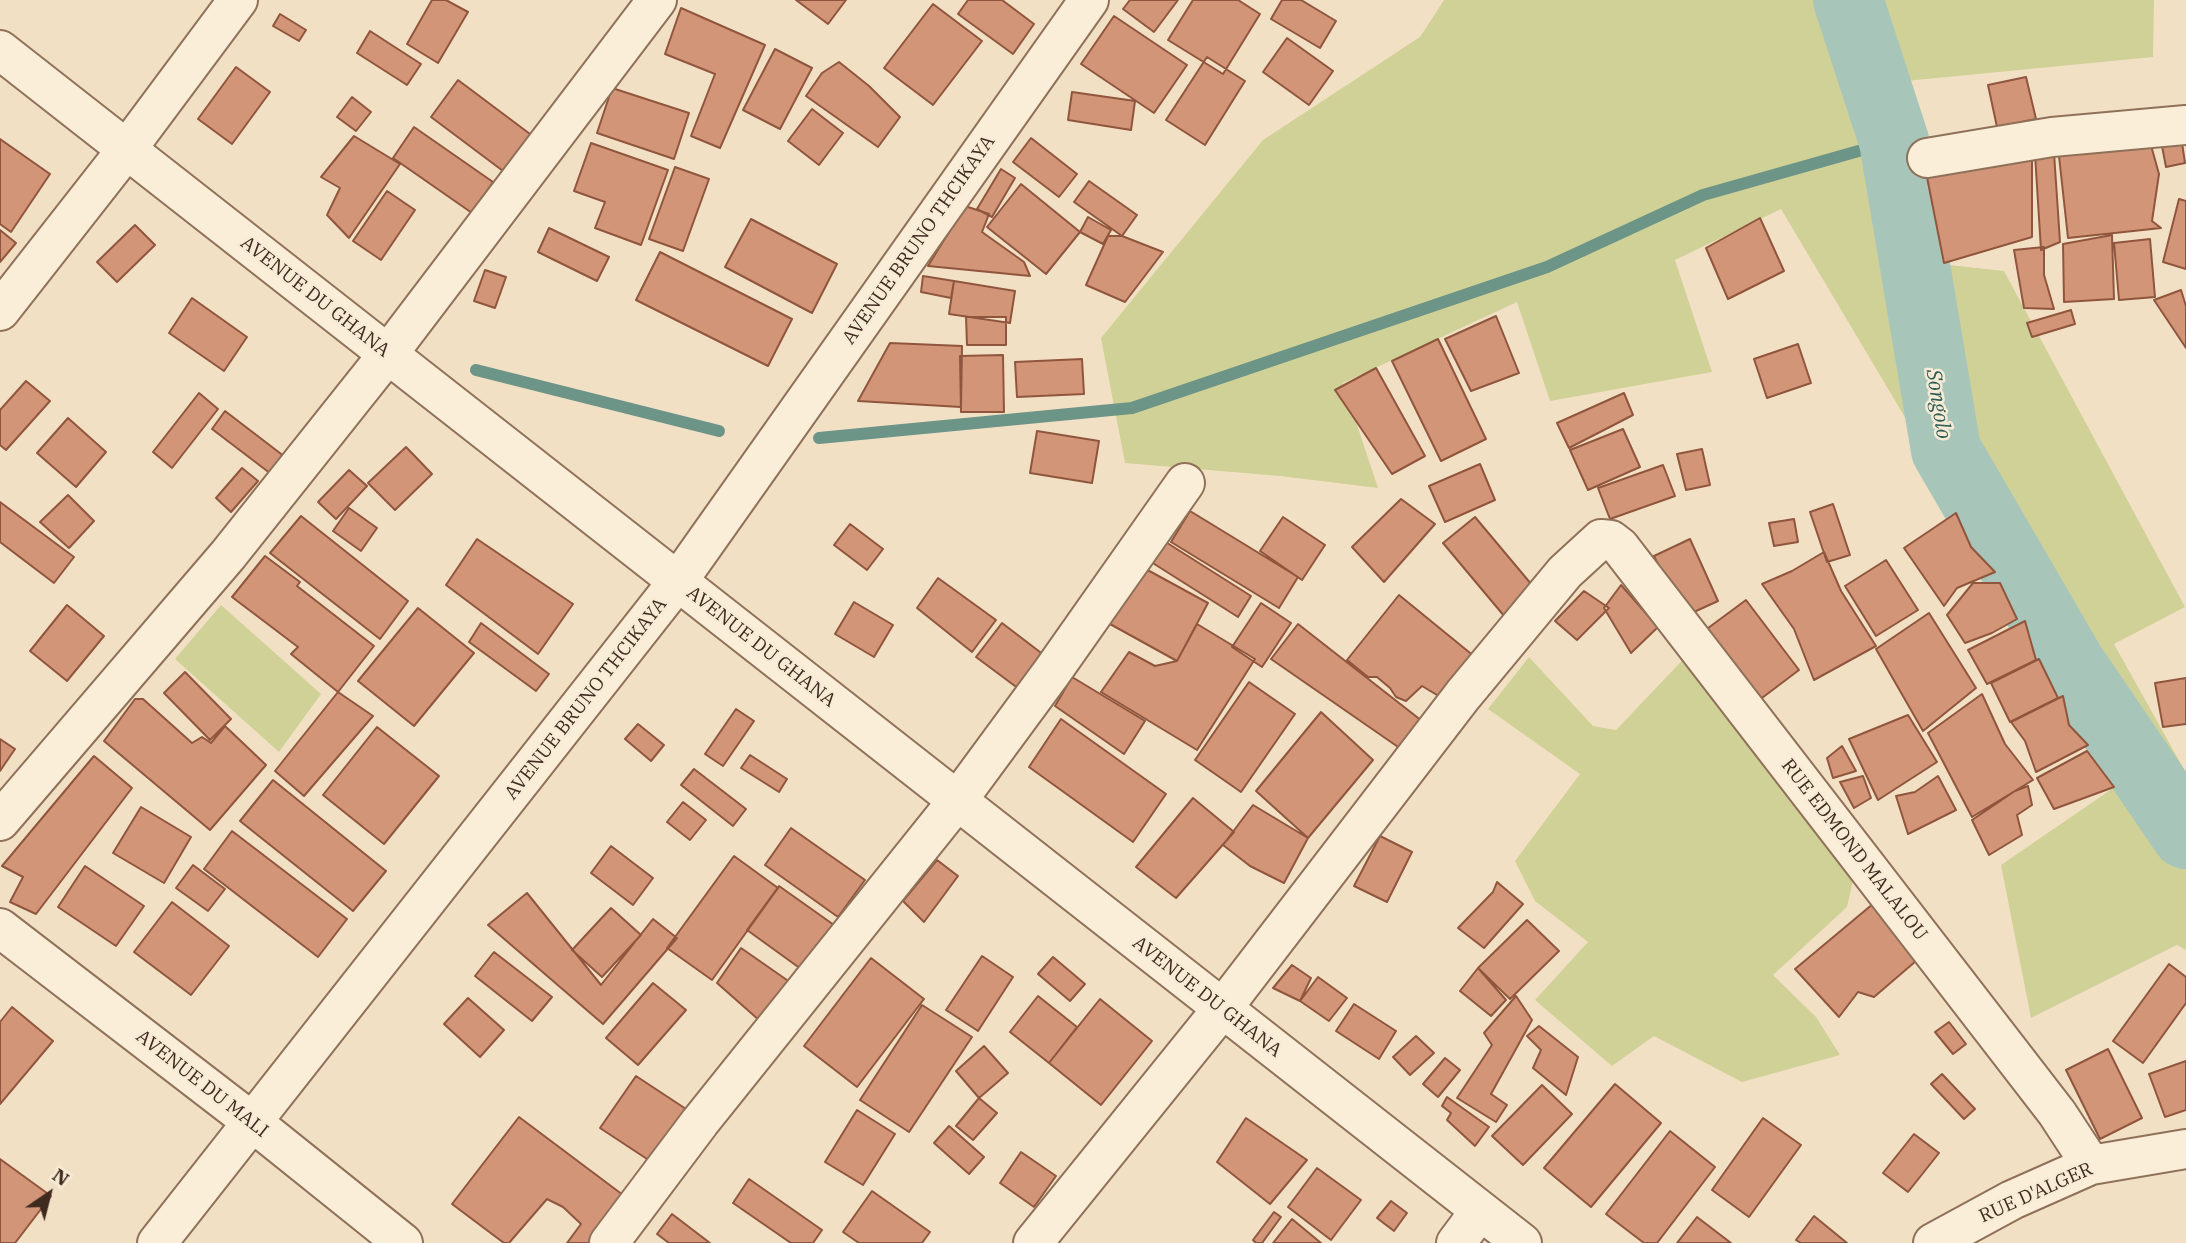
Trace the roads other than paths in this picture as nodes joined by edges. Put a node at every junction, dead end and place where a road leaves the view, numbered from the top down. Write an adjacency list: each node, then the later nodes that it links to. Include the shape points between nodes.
1 (238, 0): 6 (street)
2 (657, 0): 9 (street)
3 (1089, 0): 11 (street, AVENUE BRUNO THCIKAYA)
4 (0, 50): 6 (street, AVENUE DU GHANA)
5 (2186, 125): 7 (street, via 2052,137)
6 (127, 149): 8 (street); 9 (street, AVENUE DU GHANA)
7 (1927, 158)
8 (0, 311)
9 (388, 354): 11 (street, AVENUE DU GHANA); 13 (street, via 228,555)
10 (1185, 482): 12 (street)
11 (678, 581): 12 (street, AVENUE DU GHANA); 16 (street, AVENUE BRUNO THCIKAYA)
12 (957, 801): 15 (street, AVENUE DU GHANA); 22 (street)
13 (0, 821)
14 (0, 928): 16 (street, AVENUE DU MALI)
15 (1222, 1009): 18 (street, RUE EDMOND MALALOU, via 1462,695 1572,565 1601,540 1611,540 2057,1113); 19 (street, AVENUE DU GHANA); 23 (street)
16 (251, 1121): 20 (street, AVENUE BRUNO THCIKAYA); 21 (street, AVENUE DU MALI)
17 (2186, 1149): 18 (street, RUE D'ALGER)
18 (2091, 1165): 26 (street, RUE D'ALGER, via 2012,1200)
19 (1480, 1211): 24 (street); 25 (street, AVENUE DU GHANA)
20 (157, 1243)
21 (403, 1243)
22 (609, 1243)
23 (1032, 1243)
24 (1456, 1243)
25 (1522, 1243)
26 (1933, 1243)

